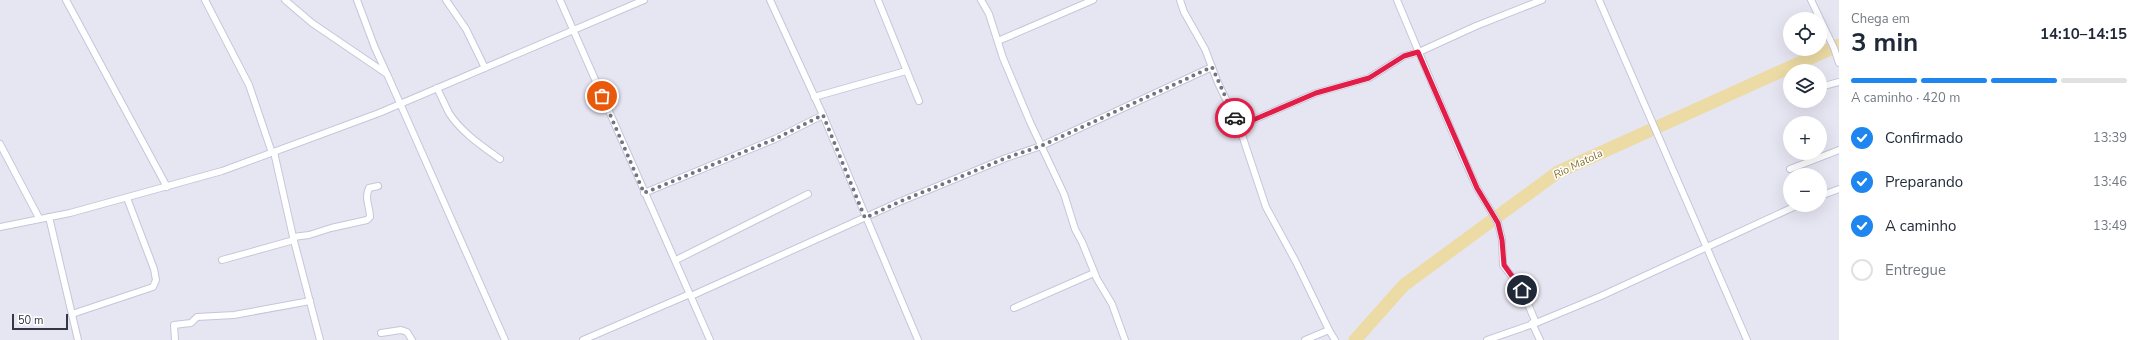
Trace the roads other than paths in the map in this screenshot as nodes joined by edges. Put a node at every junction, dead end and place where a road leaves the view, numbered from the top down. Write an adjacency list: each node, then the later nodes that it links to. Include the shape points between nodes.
1 (66, 0): 40 (street)
2 (205, 0): 36 (street, via 249,85)
3 (285, 0): 24 (street, via 312,23)
4 (357, 0): 24 (street)
5 (446, 0): 22 (street, via 466,29)
6 (560, 0): 17 (street)
7 (644, 0): 17 (street)
8 (770, 0): 28 (street)
9 (878, 0): 23 (street)
10 (981, 0): 18 (street, via 989,14)
11 (1093, 0): 18 (street)
12 (1180, 0): 21 (street)
13 (1397, 0): 19 (street)
14 (1542, 0): 19 (street)
15 (1599, 0): 52 (street)
16 (1811, 0): 20 (street)
17 (573, 29): 22 (street); 42 (street)
18 (998, 41): 34 (street, via 1013,83)
19 (1418, 52): 32 (street, via 1404,56 1369,78 1316,93); 60 (street, via 1477,188 1498,223 1504,265 1522,290)
20 (1839, 63)
21 (1212, 67): 32 (street); 34 (street)
22 (485, 68): 27 (street)
23 (906, 71): 28 (street); 29 (street)
24 (387, 74): 30 (street)
25 (1839, 82): 26 (street)
26 (1827, 85)
27 (437, 88): 30 (street); 37 (street, via 450,114 459,125)
28 (814, 97): 31 (street)
29 (919, 101)
30 (400, 105): 36 (street); 67 (street)
31 (823, 115): 42 (street, via 775,139); 49 (street)
32 (1239, 126): 61 (street, via 1266,207)
33 (0, 144): 48 (street)
34 (1041, 146): 49 (street, via 1006,158); 55 (street, via 1064,194 1075,229)
35 (1839, 150): 38 (street)
36 (273, 152): 40 (street); 51 (street)
37 (500, 159)
38 (1793, 168)
39 (378, 186): 51 (street, via 369,188 367,193 370,217 367,220)
40 (167, 187): 45 (street)
41 (1839, 189): 43 (street)
42 (644, 193): 54 (street)
43 (1827, 193)
44 (808, 194): 54 (street)
45 (127, 198): 47 (street); 59 (street, via 154,269 156,280 153,287)
46 (1783, 212): 52 (street)
47 (49, 217): 48 (street); 59 (street)
48 (39, 218): 50 (street)
49 (865, 218): 56 (street); 70 (street)
50 (0, 227)
51 (293, 238): 53 (street); 57 (street)
52 (1707, 246): 60 (street); 76 (street)
53 (222, 260)
54 (676, 260): 56 (street)
55 (1094, 273): 58 (street); 71 (street, via 1112,304)
56 (690, 295): 68 (street); 69 (street)
57 (310, 301): 64 (street, via 234,315 197,317 191,323 174,325); 65 (street)
58 (1014, 308)
59 (72, 314): 63 (street)
60 (1534, 323): 74 (street); 75 (street)
61 (1329, 330): 72 (street); 73 (street)
62 (381, 333): 66 (street, via 401,330 407,332)
63 (78, 340)
64 (175, 340)
65 (320, 340)
66 (412, 340)
67 (504, 340)
68 (583, 340)
69 (710, 340)
70 (918, 340)
71 (1125, 340)
72 (1305, 340)
73 (1335, 340)
74 (1486, 340)
75 (1540, 340)
76 (1747, 340)

